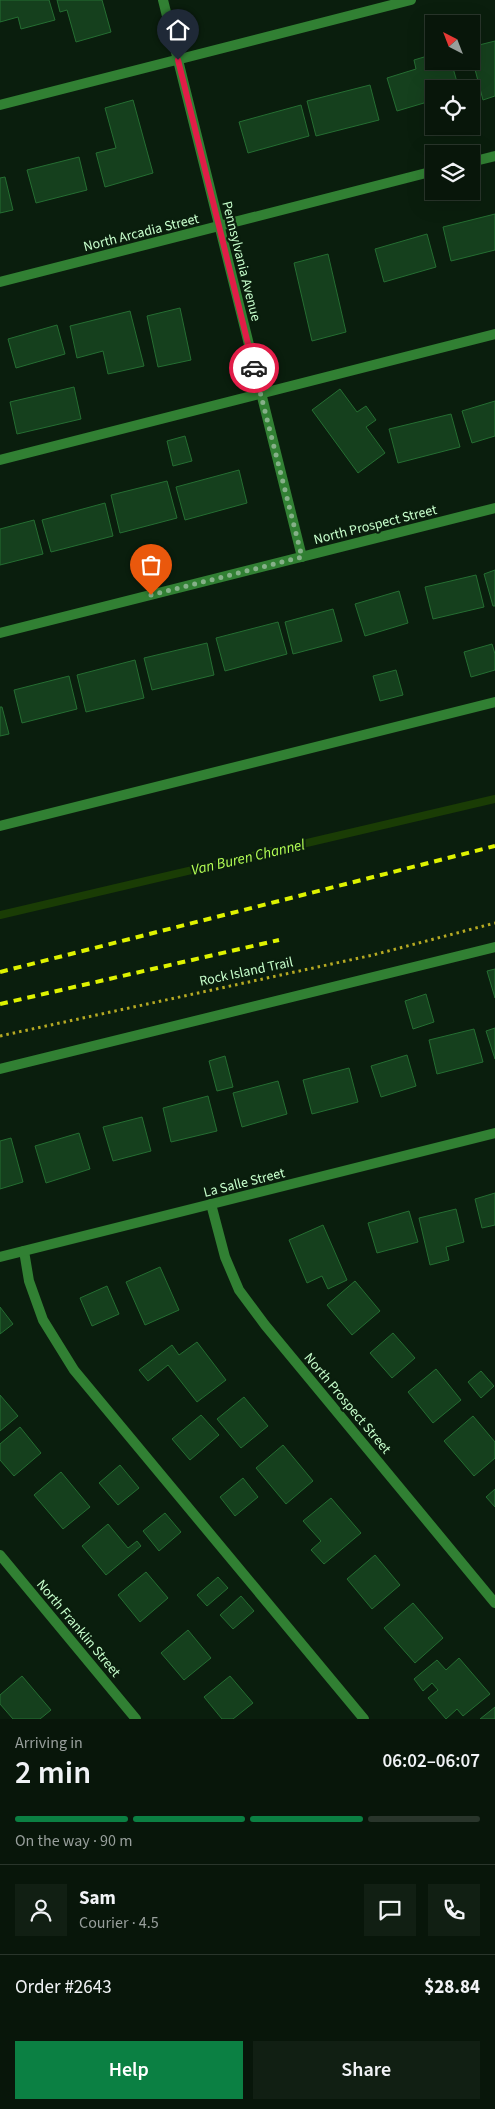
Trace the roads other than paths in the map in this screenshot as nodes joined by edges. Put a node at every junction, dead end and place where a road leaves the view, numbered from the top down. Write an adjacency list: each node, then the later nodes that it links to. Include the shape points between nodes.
1 (163, 0): 3 (street, Pennsylvania Avenue)
2 (411, 0): 3 (street)
3 (178, 60): 4 (street); 8 (street, Pennsylvania Avenue)
4 (0, 105)
5 (495, 156): 6 (street)
6 (480, 160)
7 (425, 173): 8 (street, North Arcadia Street)
8 (219, 226): 9 (street, North Arcadia Street); 11 (street, Pennsylvania Avenue)
9 (0, 282)
10 (495, 334): 11 (street)
11 (261, 394): 12 (street); 14 (street, Pennsylvania Avenue)
12 (0, 460)
13 (495, 508): 14 (street, North Prospect Street)
14 (302, 557): 15 (street, North Prospect Street)
15 (0, 633)
16 (495, 702): 17 (street)
17 (0, 826)
18 (495, 948): 19 (street)
19 (0, 1069)
20 (495, 1133): 21 (street, La Salle Street)
21 (211, 1204): 22 (street, La Salle Street); 25 (street, North Prospect Street, via 225,1257 239,1290)
22 (24, 1251): 23 (street, La Salle Street); 27 (street, via 29,1281 43,1320 74,1370)
23 (0, 1257)
24 (0, 1555): 26 (street, North Franklin Street)
25 (495, 1603)
26 (136, 1719)
27 (364, 1719)

